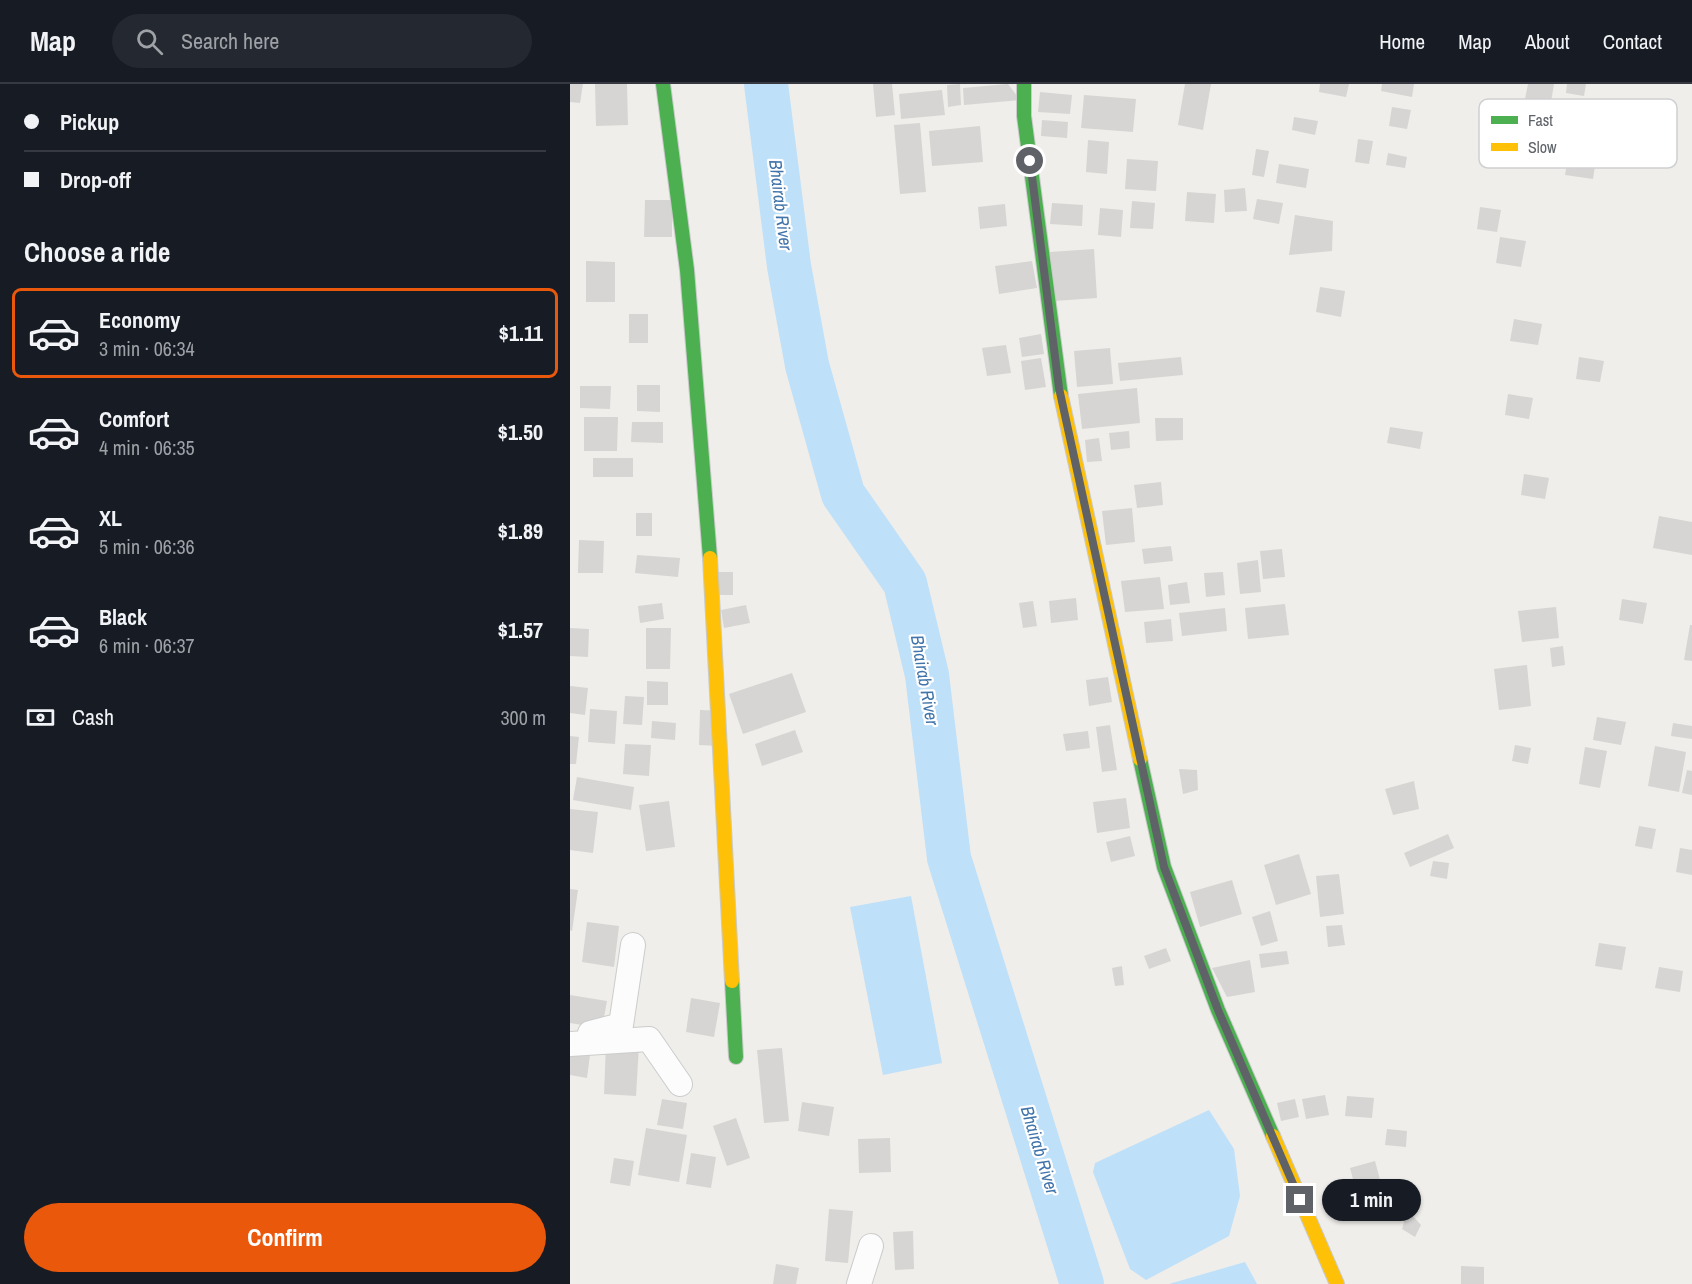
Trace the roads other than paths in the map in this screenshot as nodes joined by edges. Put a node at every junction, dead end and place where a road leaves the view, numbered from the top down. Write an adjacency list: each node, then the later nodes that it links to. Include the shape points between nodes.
1 (663, 84): 6 (street, via 687,270 716,628)
2 (1024, 84): 10 (street, via 1024,116 1059,388 1164,867 1218,1010)
3 (633, 945): 4 (street, via 621,1025)
4 (570, 1038)
5 (570, 1044): 7 (street, via 650,1039)
6 (736, 1057)
7 (680, 1084)
8 (872, 1246): 9 (street)
9 (859, 1284)
10 (1337, 1284)

